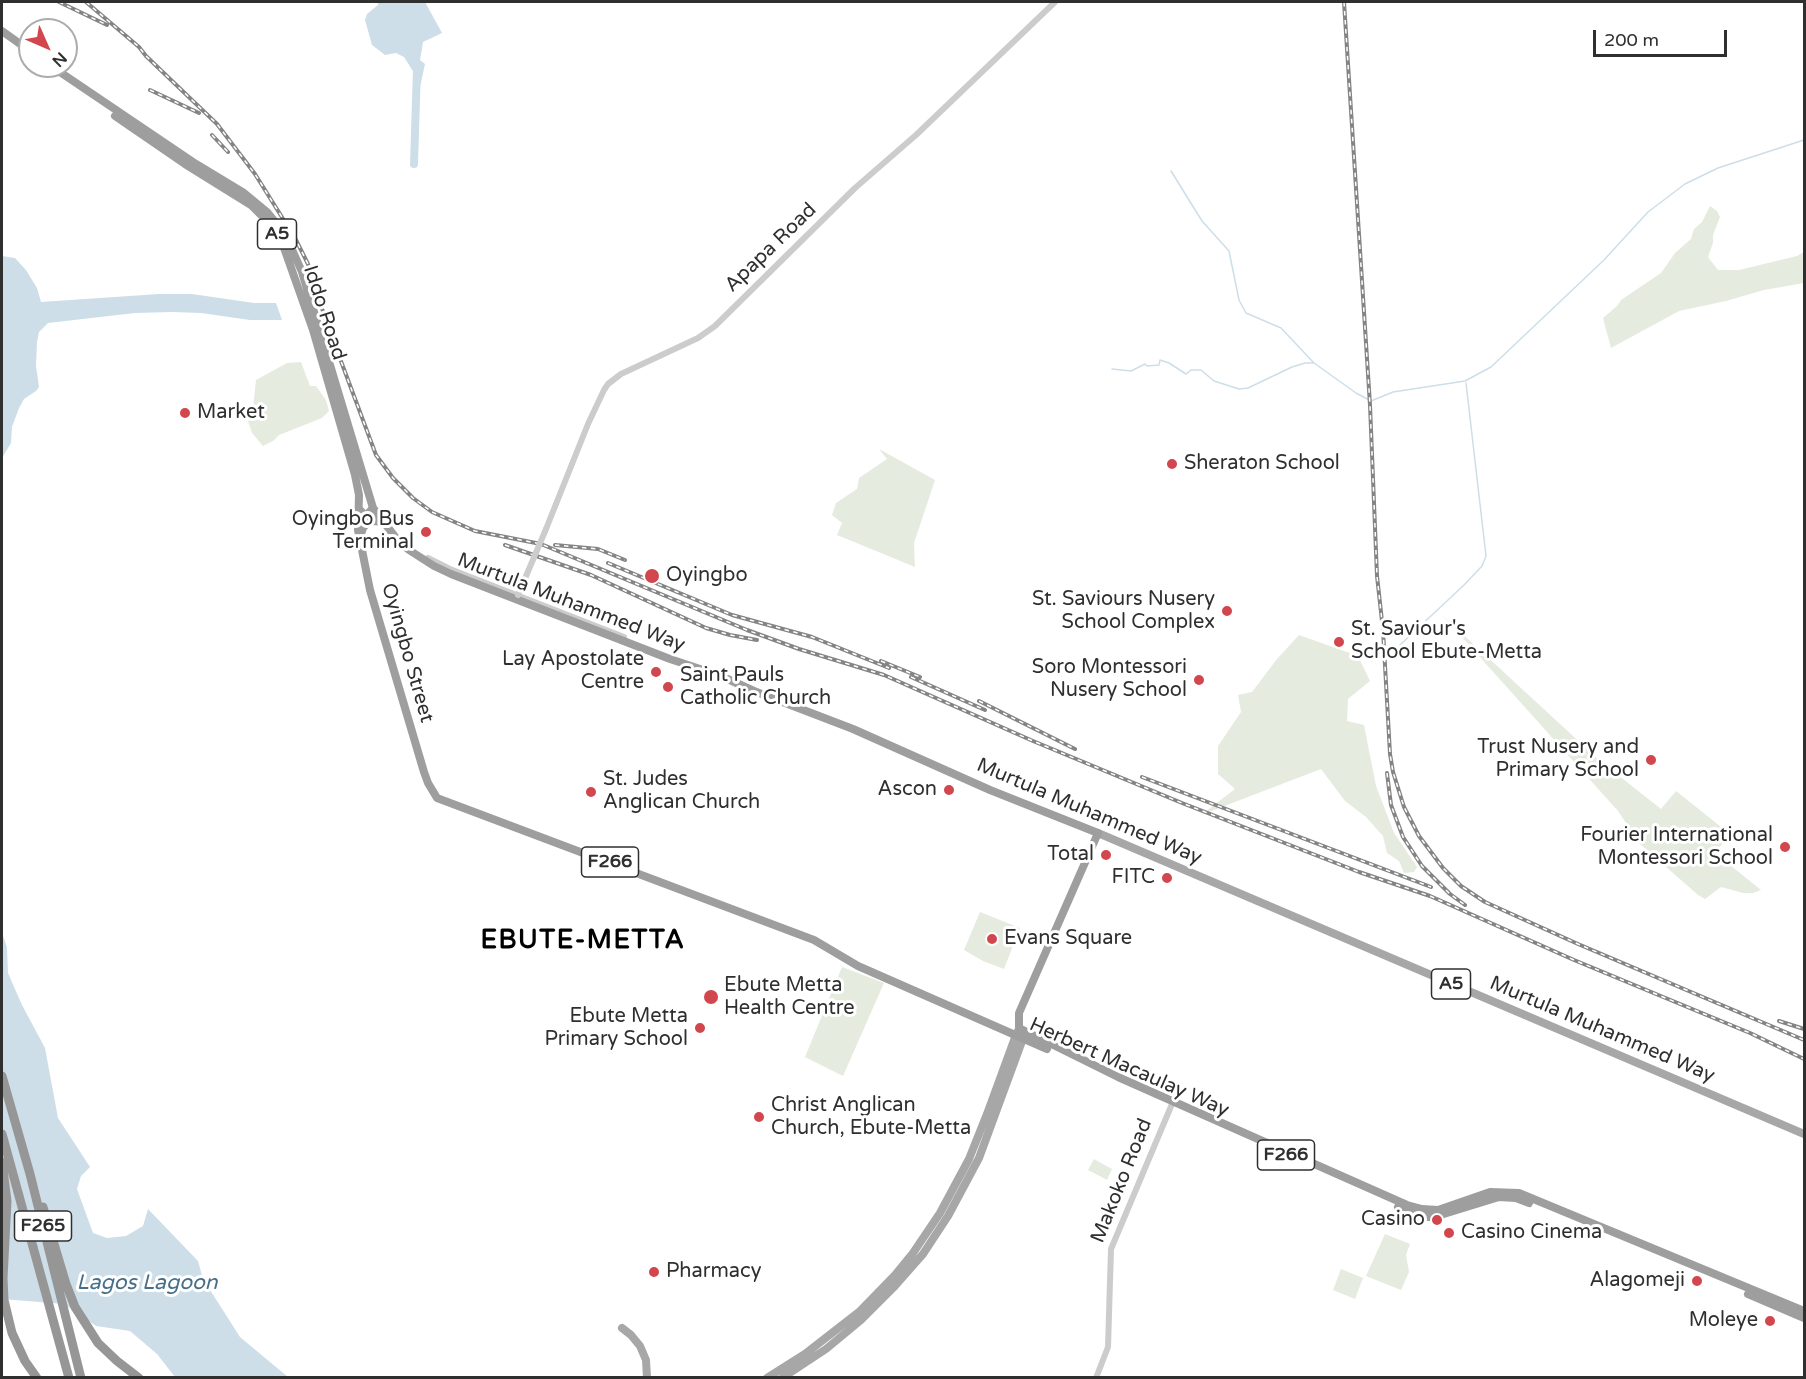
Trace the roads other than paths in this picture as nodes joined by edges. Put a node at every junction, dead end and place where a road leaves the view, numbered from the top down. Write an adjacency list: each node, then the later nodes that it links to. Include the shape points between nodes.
1 (1055, 2): 12 (street, Apapa Road, bridge, via 855,188 715,326 621,374 609,384 588,424)
2 (2, 31): 4 (highway)
3 (2, 37): 5 (highway)
4 (18, 42)
5 (18, 48)
6 (60, 78): 9 (highway, Iddo Road / A5, via 251,205 276,233 289,257 314,330 355,475)
7 (69, 78): 8 (highway, Iddo Road / A5, via 244,193 276,223 302,272)
8 (373, 508): 9 (highway, via 366,516); 10 (highway, Murtula Muhammed Way / A5)
9 (359, 509): 11 (highway, Oyingbo Street / F266)
10 (386, 524): 11 (highway, via 368,522); 12 (street, via 428,558); 13 (highway, Murtula Muhammed Way / A5, via 399,542 434,566)
11 (360, 540): 14 (highway, Oyingbo Street / F266, via 370,590 424,772 431,789)
12 (518, 595): 13 (street)
13 (670, 659): 15 (highway, Murtula Muhammed Way / A5, via 853,729)
14 (442, 801): 16 (highway, Herbert Macaulay Way / F266, via 814,940 858,966)
15 (1098, 833): 16 (highway, via 1019,1013); 20 (main road, Murtula Muhammed Way / A5)
16 (1021, 1033): 18 (highway, Herbert Macaulay Way / F266); 23 (highway, Herbert Macaulay Way / F266, via 1407,1205 1438,1209 1490,1192 1519,1193); 26 (main road, via 969,1159 926,1234 877,1295)
17 (2, 1076): 22 (highway, F265)
18 (1172, 1104): 24 (highway, Herbert Macaulay Way / F266, via 1414,1214 1434,1217 1490,1198 1516,1198); 34 (street, Makoko Road, via 1111,1249 1108,1347)
19 (2, 1134): 28 (highway, F265)
20 (1804, 1134)
21 (2, 1162): 27 (highway, via 7,1201 4,1300 12,1333)
22 (30, 1174): 29 (highway, F265); 30 (highway, via 75,1307 98,1343)
23 (1804, 1311)
24 (1804, 1318)
25 (622, 1328): 31 (main road, via 640,1346)
26 (807, 1357): 32 (main road); 33 (main road)
27 (37, 1377)
28 (69, 1377)
29 (81, 1377)
30 (139, 1377)
31 (647, 1377)
32 (769, 1377)
33 (782, 1377)
34 (1096, 1377)

